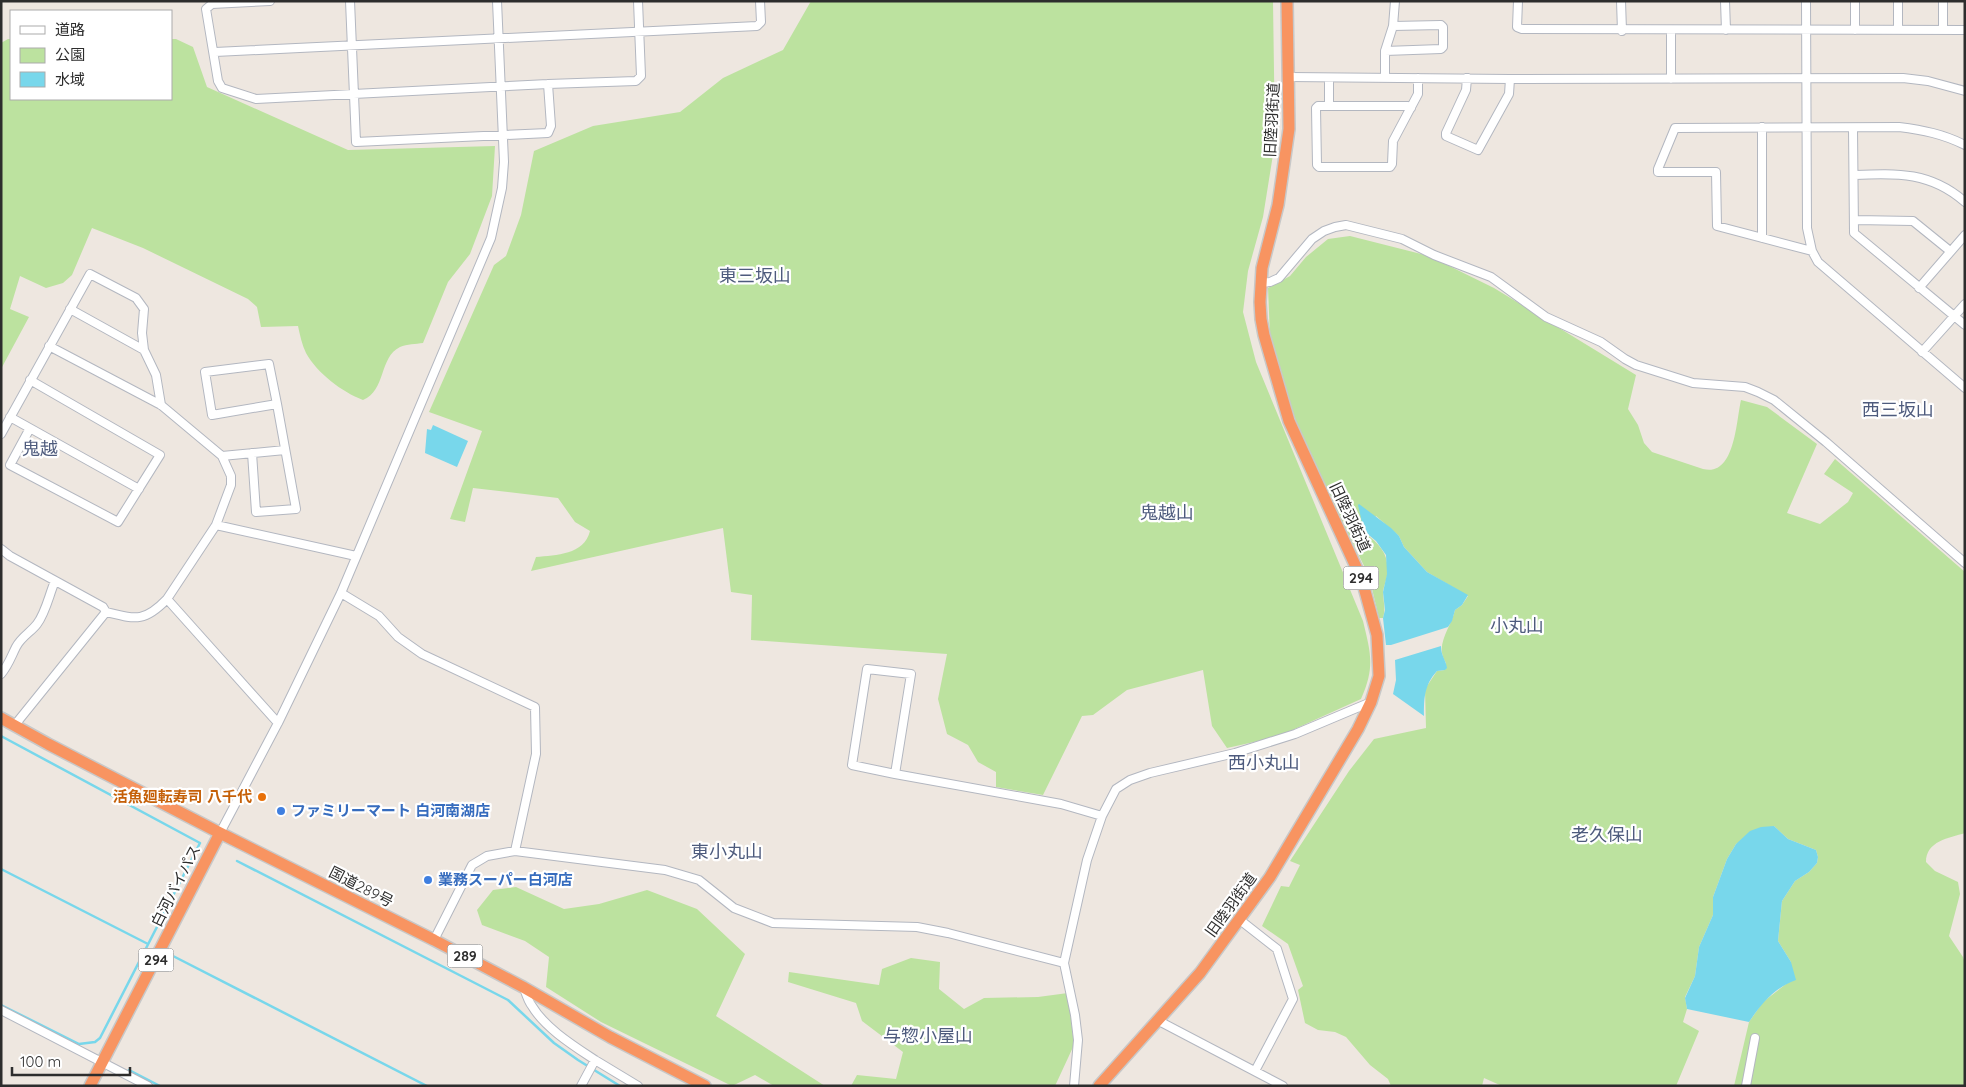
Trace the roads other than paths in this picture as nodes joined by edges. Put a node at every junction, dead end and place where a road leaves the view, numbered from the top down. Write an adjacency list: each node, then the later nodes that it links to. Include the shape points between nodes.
1 (270, 1): 28 (street, via 212,4 206,9)
2 (350, 1): 26 (street)
3 (497, 1): 25 (street)
4 (638, 1): 24 (street)
5 (760, 1): 24 (street, via 761,22 757,26)
6 (1287, 1): 29 (highway, 旧陸羽街道 / 294)
7 (1395, 1): 15 (street)
8 (1518, 1): 16 (street, via 1517,27 1522,29)
9 (1621, 1): 16 (street)
10 (1725, 1): 18 (street)
11 (1806, 1): 19 (street)
12 (1855, 1): 20 (street)
13 (1898, 1): 21 (street)
14 (1943, 1): 22 (street)
15 (1393, 26): 27 (street); 27 (street, via 1441,25 1443,46 1441,49)
16 (1622, 30): 17 (street)
17 (1671, 30): 18 (street); 36 (street)
18 (1726, 30): 19 (street)
19 (1806, 30): 20 (street); 34 (street)
20 (1855, 30): 21 (street)
21 (1898, 30): 22 (street)
22 (1943, 30): 23 (street)
23 (1965, 30)
24 (639, 32): 25 (street); 37 (street, via 640,76 636,81)
25 (499, 38): 26 (street); 38 (street)
26 (352, 46): 28 (street); 40 (street)
27 (1385, 50): 31 (street)
28 (215, 52): 40 (street, via 218,81 222,88 256,99)
29 (1289, 77): 30 (street); 55 (highway, 旧陸羽街道 / 294, via 1289,129)
30 (1329, 78): 31 (street); 41 (street)
31 (1385, 78): 32 (street)
32 (1418, 78): 33 (street); 42 (street, via 1418,94)
33 (1467, 78): 35 (street); 35 (street, via 1466,90 1446,136 1478,150 1509,94)
34 (1805, 78): 36 (street); 39 (street, via 1903,78); 44 (street)
35 (1510, 79): 36 (street)
36 (1671, 79)
37 (548, 84): 38 (street); 46 (street, via 551,126 548,133)
38 (500, 86): 40 (street); 46 (street)
39 (1965, 91)
40 (354, 94): 46 (street, via 356,142)
41 (1329, 106): 42 (street); 42 (street, via 1316,108 1319,167 1390,166 1393,141)
42 (1411, 108)
43 (1762, 127): 44 (street); 52 (street); 52 (street, via 1675,128 1658,172 1716,172 1717,226)
44 (1806, 127): 45 (street); 53 (street, via 1807,228)
45 (1854, 128): 47 (street, via 1899,127 1930,131); 48 (street)
46 (503, 135): 77 (street, via 502,188 486,254)
47 (1965, 145)
48 (1855, 174): 49 (street, via 1925,178); 50 (street)
49 (1965, 202)
50 (1856, 220): 54 (street, via 1913,221); 56 (street, via 1856,235)
51 (1965, 235): 54 (street)
52 (1762, 238): 53 (street)
53 (1812, 251): 63 (street, via 1818,262)
54 (1950, 251): 56 (street)
55 (1260, 283): 78 (street, via 1279,278 1312,239 1335,227 1346,226 1402,239 1491,277 1546,317 1601,342 1636,365 1693,383 1745,387 1774,400); 84 (highway, 旧陸羽街道 / 294, via 1264,336 1289,420 1347,543 1371,612 1379,656)
56 (1918, 288): 59 (street)
57 (1965, 304): 59 (street)
58 (70, 309): 61 (street); 62 (street); 62 (street, via 90,274 136,298 144,310)
59 (1954, 316): 60 (street); 63 (street)
60 (1965, 325)
61 (49, 346): 64 (street); 67 (street)
62 (144, 350): 67 (street, via 156,375)
63 (1922, 352): 65 (street)
64 (30, 380): 68 (street); 74 (street, via 160,455)
65 (1965, 388)
66 (277, 404): 66 (street, via 269,364 205,372 212,415); 71 (street)
67 (160, 405): 73 (street)
68 (10, 417): 69 (street); 70 (street)
69 (29, 430): 74 (street); 74 (street, via 10,465 118,522)
70 (1, 434)
71 (285, 450): 72 (street); 72 (street, via 296,509 256,512)
72 (252, 454): 73 (street)
73 (222, 456): 75 (street, via 231,476 231,485)
74 (139, 489)
75 (216, 524): 77 (street); 81 (street)
76 (1, 549): 79 (street)
77 (356, 556): 80 (street)
78 (1965, 563)
79 (55, 581): 82 (street, via 103,607); 83 (street, via 46,610 16,647)
80 (340, 593): 86 (street); 91 (street, via 379,616 398,637 422,654 535,707 536,754)
81 (167, 599): 82 (street, via 145,617 133,619); 86 (street)
82 (106, 612): 87 (street)
83 (1, 674)
84 (1371, 702): 89 (street, via 1295,734 1130,780 1116,789); 92 (highway, 旧陸羽街道 / 294, via 1270,877)
85 (1, 718): 87 (highway, 国道289号 / 289)
86 (278, 723): 90 (street)
87 (14, 726): 90 (highway, 国道289号 / 289)
88 (895, 774): 88 (street, via 852,765 867,669 911,674); 89 (street, via 1061,804)
89 (1102, 816): 94 (street, via 1087,860)
90 (220, 833): 93 (highway, 国道289号 / 289); 100 (highway, 白河バイパス / 294)
91 (515, 850): 93 (street, via 487,856 472,865); 94 (street, via 665,870 699,880 734,908 773,923 917,927)
92 (1240, 920): 97 (highway, 旧陸羽街道 / 294, via 1200,973); 101 (street, via 1277,949 1293,999)
93 (434, 940): 95 (highway, 国道289号 / 289)
94 (1064, 963): 107 (street, via 1078,1040)
95 (523, 987): 99 (street, via 532,1007 546,1022); 106 (highway, 国道289号 / 289)
96 (1, 1010): 100 (street)
97 (1157, 1020): 101 (street); 108 (highway, 旧陸羽街道 / 294)
98 (1756, 1038): 110 (street)
99 (595, 1060): 104 (street); 105 (street)
100 (103, 1063): 102 (highway, 白河バイパス / 294); 103 (street)
101 (1255, 1071): 109 (street)
102 (90, 1086)
103 (148, 1086)
104 (581, 1086)
105 (638, 1086)
106 (705, 1086)
107 (1074, 1086)
108 (1099, 1086)
109 (1283, 1086)
110 (1746, 1086)

